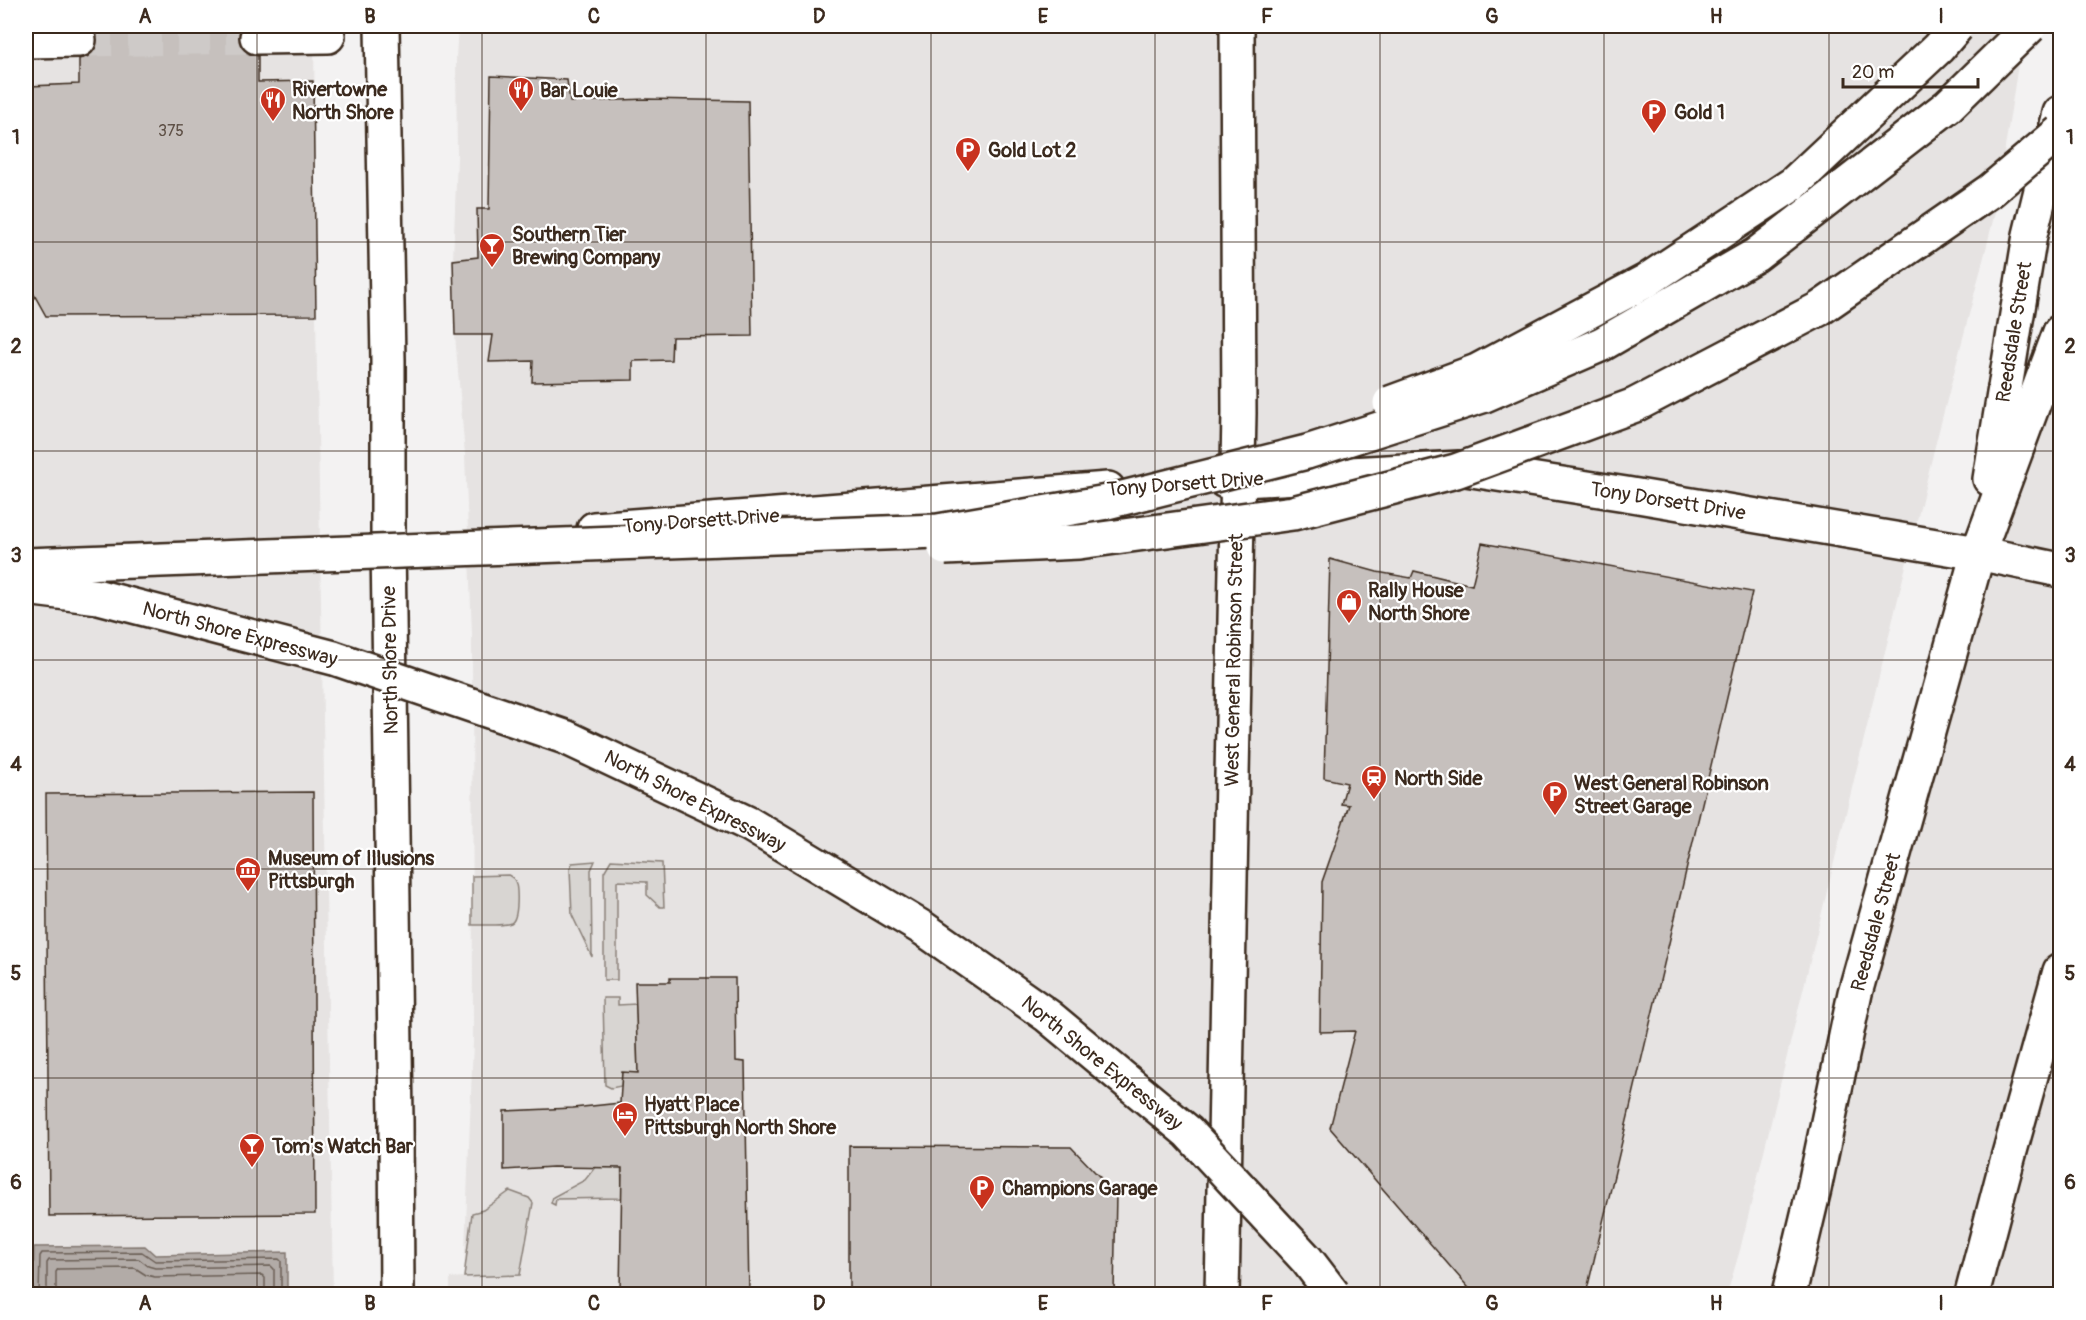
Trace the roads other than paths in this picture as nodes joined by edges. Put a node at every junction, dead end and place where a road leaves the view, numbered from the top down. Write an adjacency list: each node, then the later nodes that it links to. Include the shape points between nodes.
1 (382, 26): 15 (main road, North Shore Drive)
2 (1237, 26): 13 (main road, West General Robinson Street)
3 (1957, 26): 16 (main road, bridge, via 1793,184 1646,281 1477,371 1298,437 1083,497)
4 (1974, 26): 14 (main road, bridge, via 1948,53 1785,187 1596,314 1455,383 1289,446)
5 (2030, 26): 14 (main road, bridge, via 1948,106 1756,255 1602,344 1482,396 1307,452)
6 (328, 36): 7 (main road)
7 (257, 37)
8 (79, 40): 9 (main road)
9 (26, 41)
10 (2061, 113): 17 (main road, Reedsdale Street, via 2030,235)
11 (2061, 132): 16 (main road, bridge, via 1990,191 1819,309 1635,405 1456,471 1293,513 1079,542 918,549)
12 (2061, 332): 17 (main road, Reedsdale Street)
13 (1237, 480): 15 (main road, Tony Dorsett Drive); 17 (main road, Tony Dorsett Drive, via 1459,468); 24 (main road, West General Robinson Street)
14 (1107, 502): 18 (main road, bridge, via 938,531)
15 (388, 544): 23 (main road, North Shore Drive)
16 (610, 551): 19 (main road)
17 (1978, 553): 20 (main road, Tony Dorsett Drive); 27 (main road, Reedsdale Street, via 1855,993)
18 (26, 565)
19 (26, 570)
20 (2061, 570)
21 (26, 588): 25 (main road, North Shore Expressway, bridge, via 79,596 295,651 516,721 714,809 867,895 1001,988 1148,1101); 26 (main road, North Shore Expressway, bridge, via 99,597 334,658 565,737 749,824 924,929 1048,1016 1188,1132 1307,1260)
22 (2061, 971): 28 (main road)
23 (397, 1294)
24 (1222, 1294)
25 (1328, 1294)
26 (1333, 1294)
27 (1789, 1294)
28 (1972, 1294)

